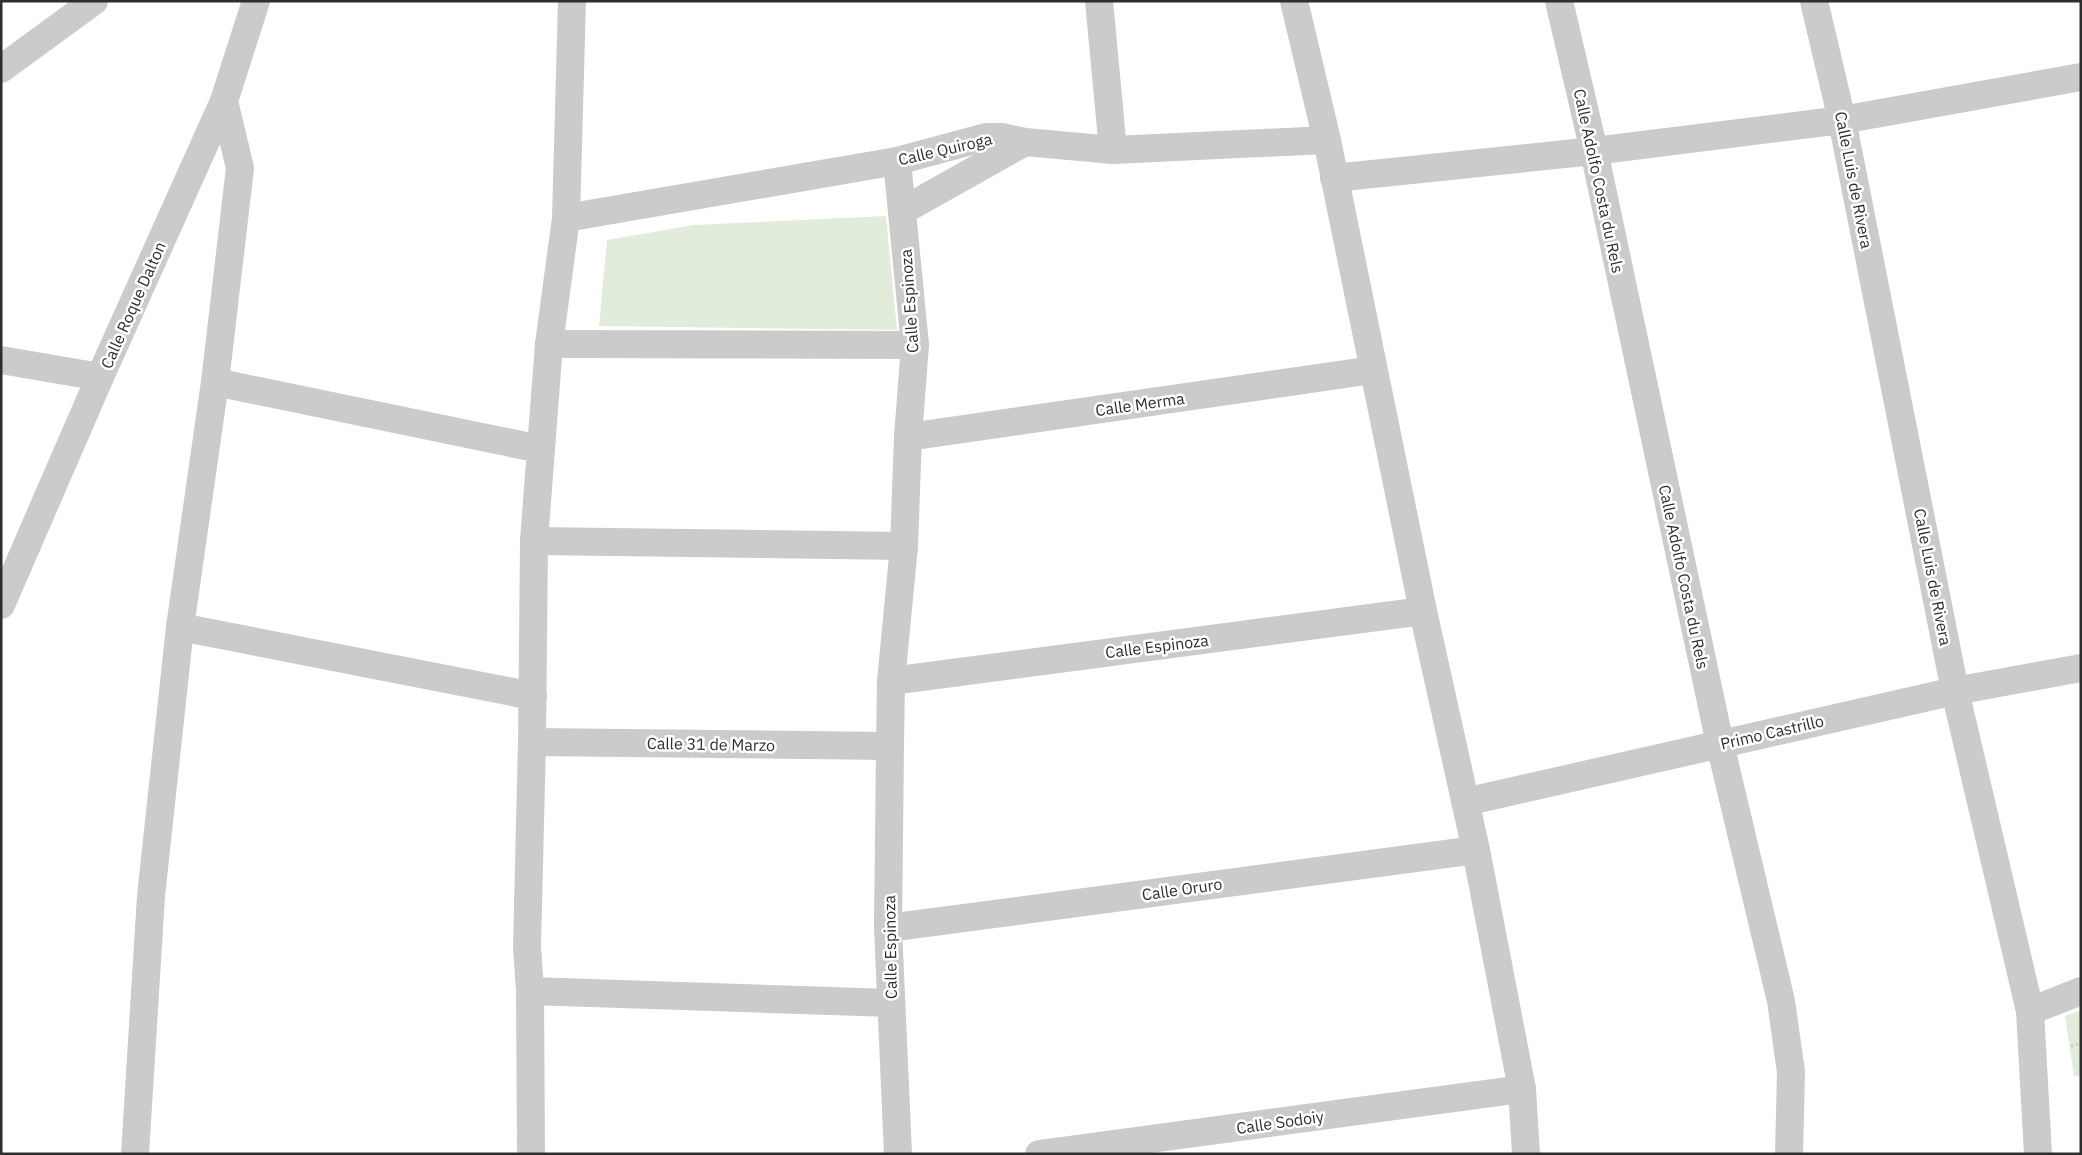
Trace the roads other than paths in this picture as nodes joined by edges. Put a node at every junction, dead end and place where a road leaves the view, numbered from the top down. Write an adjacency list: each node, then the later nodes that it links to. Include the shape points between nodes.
1 (94, 1): 8 (street)
2 (256, 1): 10 (street, Calle Roque Dalton)
3 (572, 1): 19 (street)
4 (1099, 1): 14 (street)
5 (1294, 1): 12 (street)
6 (1559, 1): 15 (street, Calle Adolfo Costa du Rels)
7 (1814, 1): 11 (street, Calle Luis de Rivera)
8 (1, 69)
9 (2081, 77): 11 (street)
10 (224, 102): 24 (street, Calle Roque Dalton); 25 (street, via 240,168)
11 (1842, 120): 15 (street); 35 (street, Calle Luis de Rivera)
12 (1327, 140): 14 (street, Calle Quiroga); 17 (street)
13 (1025, 142): 14 (street, Calle Quiroga); 16 (street, Calle Quiroga, via 986,137); 18 (street)
14 (1113, 150)
15 (1594, 151): 17 (street); 38 (street, Calle Adolfo Costa du Rels)
16 (897, 161): 18 (street, Calle Espinoza); 19 (street, Calle Quiroga)
17 (1334, 178): 23 (street)
18 (902, 211): 21 (street, Calle Espinoza)
19 (566, 218): 20 (street)
20 (550, 344): 21 (street); 27 (street)
21 (915, 345): 26 (street, Calle Espinoza)
22 (1, 360): 24 (street)
23 (1373, 370): 26 (street, Calle Merma); 31 (street)
24 (100, 377): 30 (street, Calle Roque Dalton)
25 (215, 382): 27 (street); 32 (street)
26 (908, 437): 29 (street, Calle Espinoza)
27 (540, 449): 28 (street)
28 (534, 541): 29 (street); 36 (street)
29 (904, 546): 34 (street, Calle Espinoza)
30 (1, 605)
31 (1424, 612): 34 (street, Calle Espinoza); 40 (street)
32 (180, 626): 36 (street); 48 (street, via 151,896)
33 (2081, 668): 35 (street, Primo Castrillo)
34 (891, 681): 39 (street, Calle Espinoza)
35 (1955, 691): 38 (street, Primo Castrillo); 46 (street, Calle Luis de Rivera)
36 (532, 696): 37 (street)
37 (532, 742): 39 (street, Calle 31 de Marzo); 43 (street, via 527,946)
38 (1720, 744): 40 (street, Primo Castrillo); 53 (street, Calle Adolfo Costa du Rels, via 1781,1001 1791,1072)
39 (890, 746): 42 (street, Calle Espinoza)
40 (1465, 802): 41 (street)
41 (1476, 850): 42 (street, Calle Oruro); 47 (street)
42 (888, 928): 45 (street, Calle Espinoza)
43 (530, 991): 45 (street); 49 (street)
44 (2081, 991): 46 (street)
45 (891, 1003): 50 (street, Calle Espinoza)
46 (2030, 1011): 54 (street, Calle Luis de Rivera)
47 (1522, 1089): 51 (street, Calle Sodoiy); 52 (street)
48 (135, 1154)
49 (531, 1154)
50 (898, 1154)
51 (1039, 1154)
52 (1526, 1154)
53 (1789, 1154)
54 (2038, 1154)

